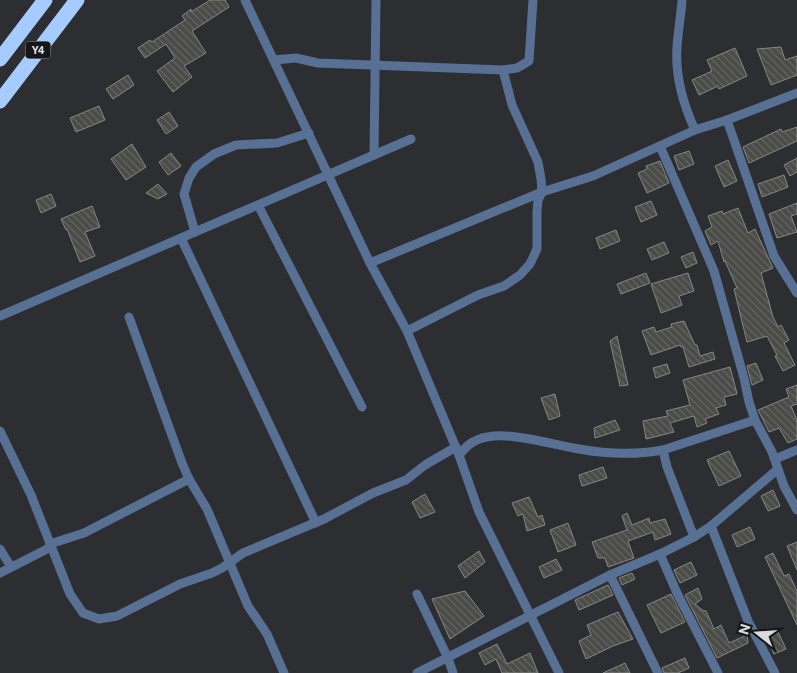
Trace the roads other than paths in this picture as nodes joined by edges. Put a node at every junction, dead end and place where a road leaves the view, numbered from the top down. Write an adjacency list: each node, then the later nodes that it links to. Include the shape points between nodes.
1 (45, 0): 7 (highway, Y4)
2 (77, 0): 12 (highway, Y4)
3 (245, 0): 8 (street)
4 (376, 0): 9 (street)
5 (533, 0): 10 (street, via 529,61 517,68)
6 (682, 0): 14 (street, via 678,74 681,93)
7 (0, 59)
8 (274, 60): 9 (street, via 296,58); 15 (street)
9 (376, 65): 10 (street); 18 (street)
10 (503, 70): 20 (street, via 512,105 538,162)
11 (797, 93): 13 (street)
12 (0, 101)
13 (726, 120): 14 (street); 25 (street, via 774,256)
14 (695, 130): 17 (street)
15 (309, 133): 19 (street); 22 (street, via 277,143 236,145 214,154 196,167 184,194)
16 (411, 139): 18 (street)
17 (660, 146): 20 (street, via 593,176); 30 (street, via 714,271)
18 (374, 155): 19 (street)
19 (327, 174): 21 (street); 24 (street)
20 (542, 192): 24 (street); 28 (street, via 536,212 537,249 520,275 504,286 478,295)
21 (258, 205): 22 (street); 29 (street)
22 (194, 232): 23 (street)
23 (181, 238): 26 (street); 39 (street)
24 (370, 263): 28 (street)
25 (797, 293)
26 (0, 316)
27 (129, 317): 37 (street)
28 (407, 331): 34 (street)
29 (362, 406)
30 (755, 420): 32 (street); 35 (street)
31 (0, 431): 42 (street)
32 (664, 450): 34 (street, via 619,454 494,436 476,440); 41 (street, via 667,467)
33 (797, 450): 35 (street)
34 (457, 451): 39 (street, via 425,466 406,480); 50 (street, via 479,512)
35 (775, 459): 36 (street)
36 (778, 469): 38 (street); 40 (street)
37 (189, 480): 42 (street, via 84,533); 45 (street, via 208,509)
38 (797, 510)
39 (316, 523): 45 (street)
40 (711, 526): 41 (street); 58 (street, via 748,621)
41 (694, 538): 44 (street)
42 (51, 546): 45 (street, via 70,594 83,612 98,619 117,616 180,584 212,573); 46 (street)
43 (0, 549): 46 (street)
44 (660, 554): 48 (street); 57 (street)
45 (229, 562): 52 (street, via 248,606 267,634)
46 (11, 567): 47 (street)
47 (0, 573)
48 (610, 576): 50 (street); 56 (street)
49 (417, 594): 51 (street)
50 (530, 615): 51 (street); 55 (street)
51 (448, 658): 53 (street); 54 (street)
52 (284, 673)
53 (417, 673)
54 (453, 673)
55 (559, 673)
56 (658, 673)
57 (718, 673)
58 (775, 673)

